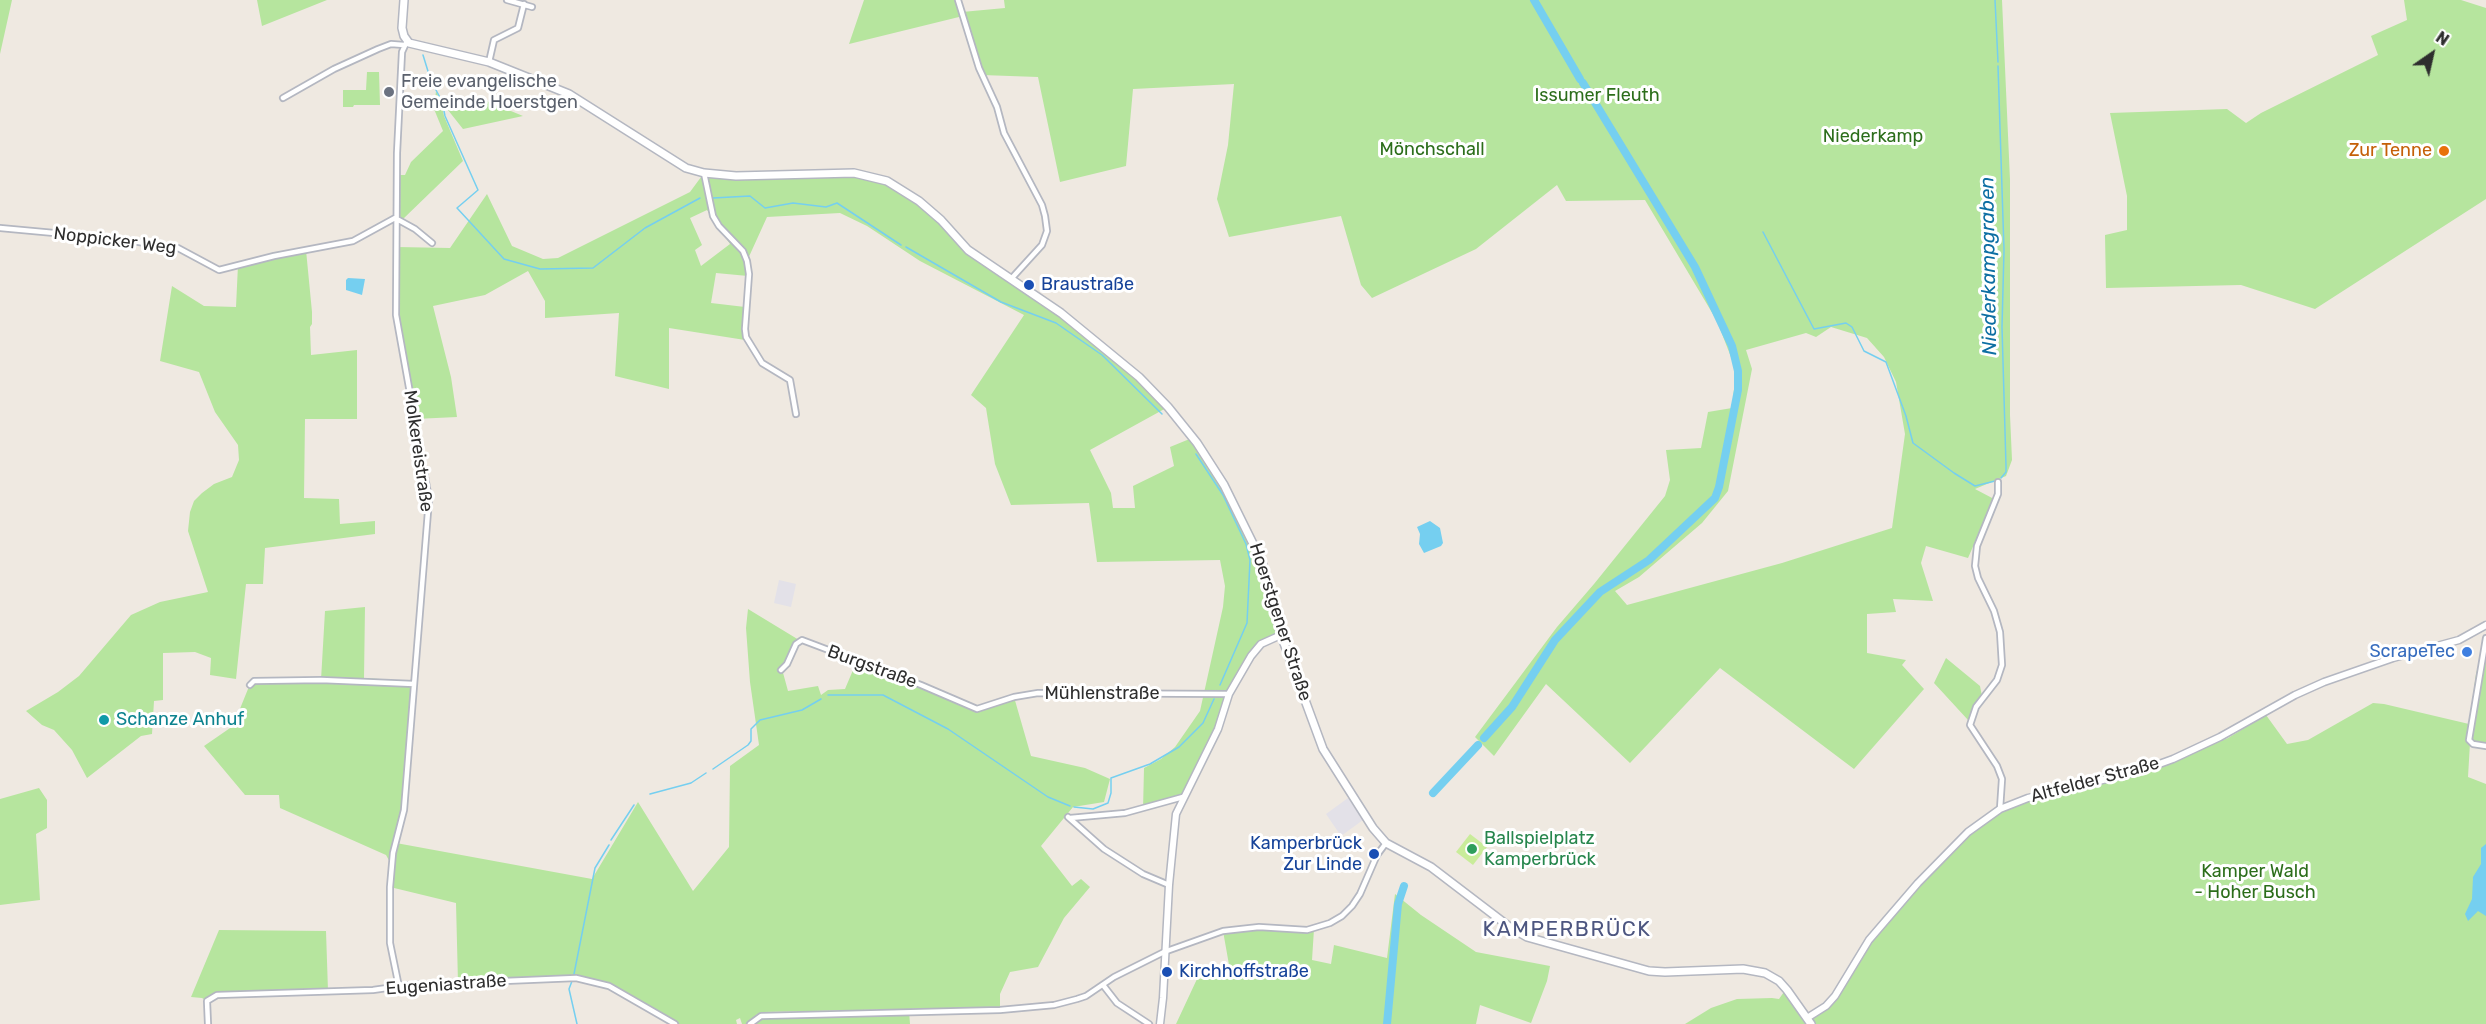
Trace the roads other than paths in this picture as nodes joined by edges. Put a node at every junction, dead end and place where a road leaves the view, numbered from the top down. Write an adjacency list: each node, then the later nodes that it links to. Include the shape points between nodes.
1 (404, 0): 6 (main road, via 402,28)
2 (507, 0): 4 (street)
3 (958, 0): 13 (street, via 1004,133 1045,216 1047,231 1042,244)
4 (524, 4): 5 (street); 7 (street, via 518,28 494,40)
5 (532, 7)
6 (406, 43): 7 (main road, Hoerstgener Straße); 8 (street, via 391,44 362,57); 10 (street, Molkereistraße, via 400,76)
7 (489, 62): 9 (main road, Hoerstgener Straße, via 581,101 671,160)
8 (284, 98)
9 (704, 173): 13 (main road, Hoerstgener Straße, via 736,176 843,172 876,177 919,201 968,250); 14 (street, via 713,216 747,261 747,337 762,363 790,380)
10 (395, 218): 11 (street, Noppicker Weg, via 353,241 219,270 178,248); 12 (street); 20 (street, Molkereistraße, via 396,315 429,499)
11 (0, 228)
12 (432, 243)
13 (1011, 279): 17 (main road, Hoerstgener Straße, via 1139,377 1184,426 1224,484 1251,535 1265,570)
14 (796, 414)
15 (1998, 482): 26 (street, via 1998,494 1977,546 1975,566 2000,632 2002,665 1997,680 1976,706 1970,724 2002,779)
16 (2486, 626): 26 (street, Altfelder Straße, via 2459,640 2324,682 2173,759)
17 (1281, 635): 22 (street, via 1261,644); 27 (main road, Hoerstgener Straße, via 1323,750 1372,828)
18 (2486, 638): 24 (street, via 2470,742)
19 (781, 670): 23 (street, Burgstraße, via 802,640)
20 (414, 684): 21 (street, via 321,680 254,681); 31 (street, Molkereistraße, via 404,810 393,853 390,887 390,944)
21 (250, 685)
22 (1229, 694): 23 (street, Mühlenstraße, via 1038,693); 25 (street, via 1218,729)
23 (977, 709)
24 (2486, 746)
25 (1183, 797): 28 (street, via 1176,814); 28 (street, via 1125,813 1069,817 1104,849)
26 (2000, 809): 32 (street, Altfelder Straße, via 1955,844 1917,883 1869,940 1835,996)
27 (1386, 843): 29 (street, via 1352,906 1330,923 1306,930 1239,928); 32 (main road, Hoerstgener Straße, via 1431,867 1527,937 1649,971 1743,969 1765,973 1779,981)
28 (1168, 885): 29 (street)
29 (1164, 952): 30 (street); 37 (street)
30 (1102, 985): 35 (street, via 1086,996 1054,1005 761,1016); 36 (street, via 1117,1003)
31 (399, 987): 33 (street, Eugeniastraße, via 217,995 207,1001); 34 (street, Eugeniastraße, via 576,978 609,986)
32 (1809, 1021)
33 (208, 1024)
34 (675, 1024)
35 (750, 1024)
36 (1149, 1024)
37 (1160, 1024)

